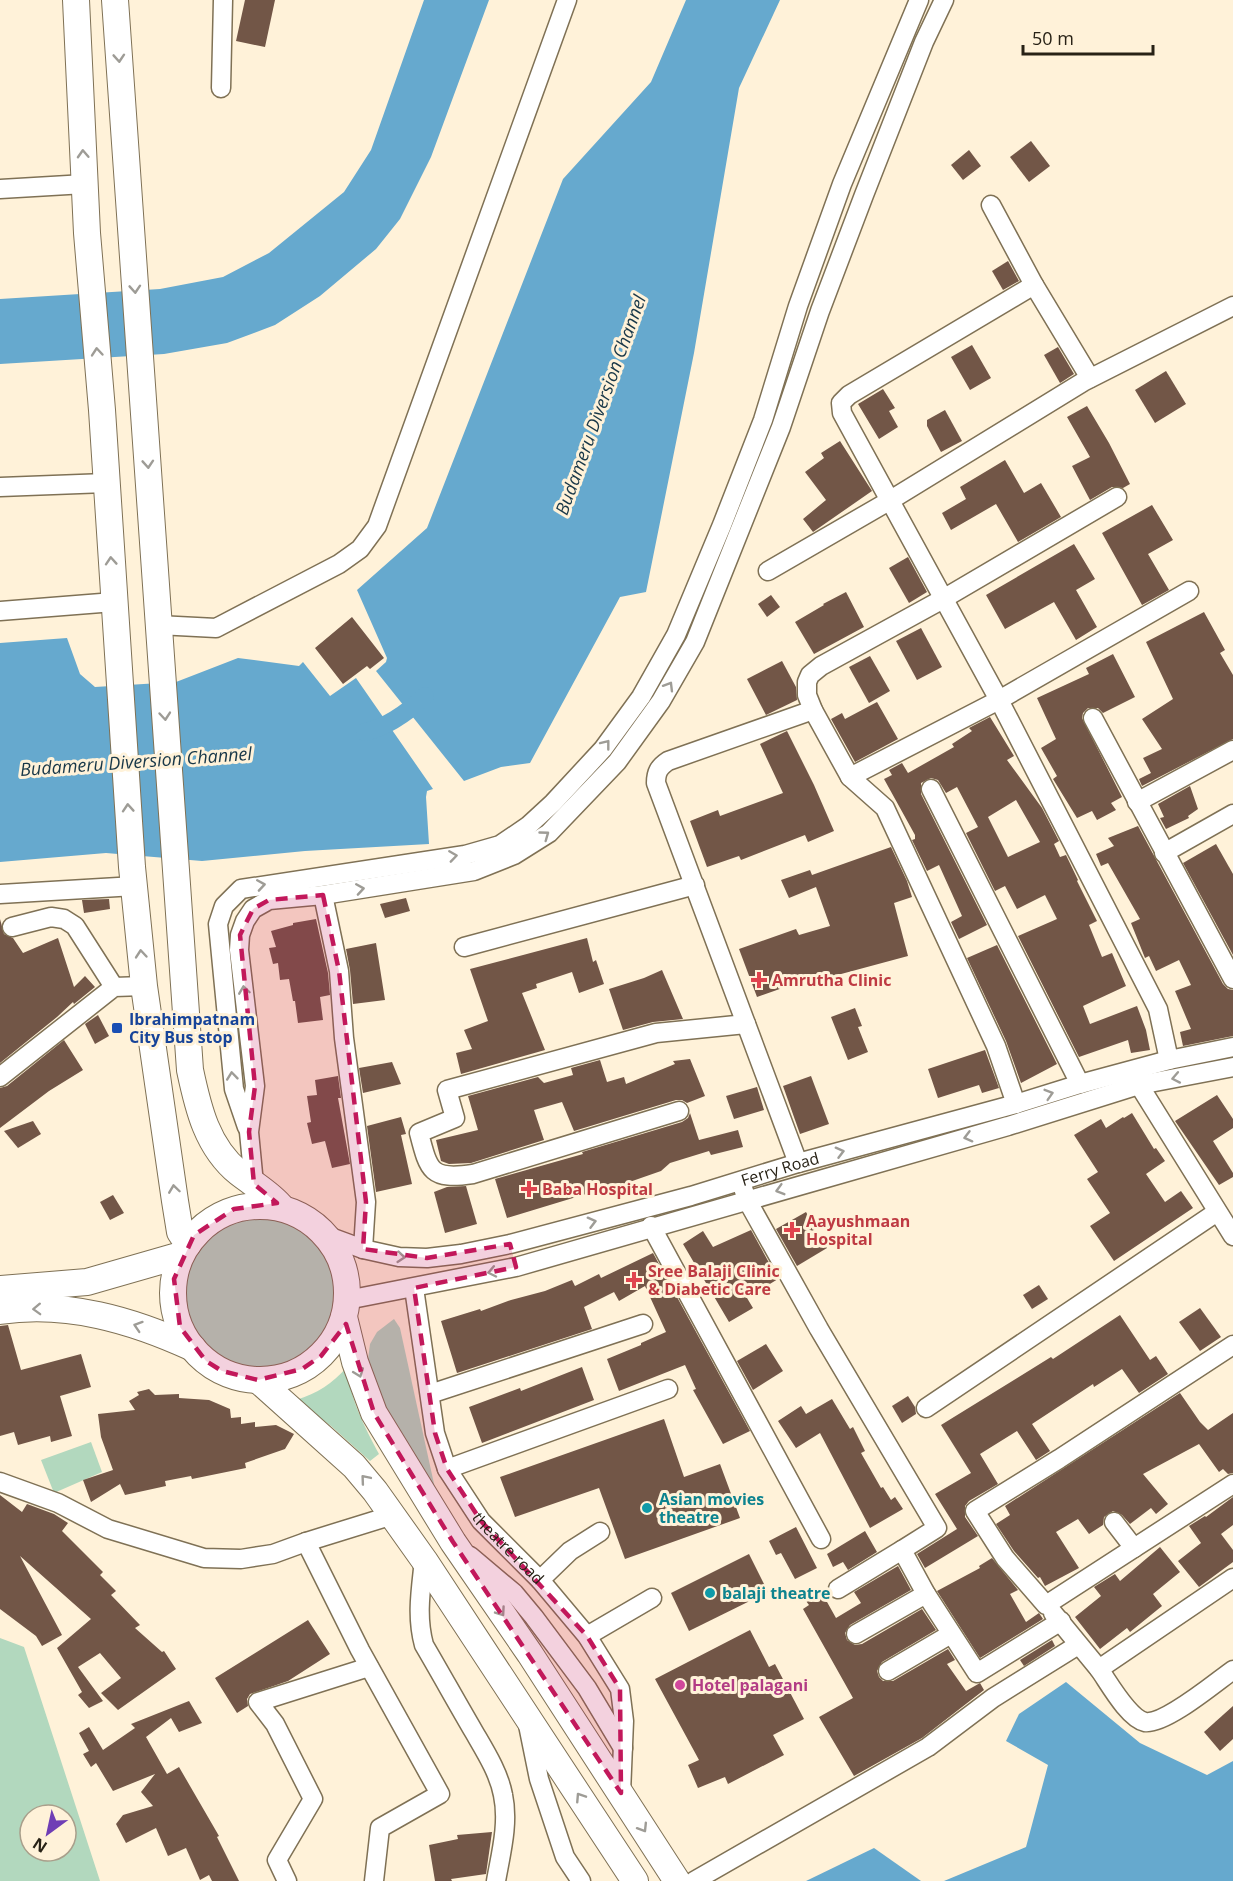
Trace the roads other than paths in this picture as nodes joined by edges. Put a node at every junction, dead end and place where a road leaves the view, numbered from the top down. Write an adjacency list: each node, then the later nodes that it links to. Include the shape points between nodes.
1 (76, 0): 8 (highway, one-way to 1)
2 (115, 0): 23 (highway, one-way to 23)
3 (223, 0): 7 (street)
4 (567, 0): 23 (street, via 377,526 360,549 339,564 216,628)
5 (919, 0): 52 (street, one-way to 5, via 234,1089 218,924 224,906 241,889 465,855 500,845 553,803 603,749 641,697 676,635 763,420 842,184)
6 (944, 0): 36 (street, one-way to 6, via 474,871 514,855 549,834 617,762 696,642 781,427 864,195)
7 (221, 88)
8 (85, 184): 9 (street); 14 (highway, one-way to 8)
9 (0, 189)
10 (991, 205): 11 (street)
11 (1034, 285): 13 (street); 17 (street, via 841,403 842,413)
12 (1233, 306): 13 (street)
13 (1090, 378): 17 (street)
14 (106, 483): 15 (street); 21 (highway, one-way to 14)
15 (0, 486)
16 (1117, 497): 20 (street)
17 (890, 501): 18 (street); 20 (street)
18 (768, 571)
19 (1189, 591): 24 (street)
20 (943, 599): 24 (street); 25 (street, via 810,675 807,695)
21 (114, 602): 22 (street); 33 (highway, one-way to 21)
22 (0, 611)
23 (158, 625): 55 (highway, one-way to 55, via 190,1070 199,1111 219,1151)
24 (999, 700): 28 (street); 44 (street, via 1158,1009)
25 (813, 710): 28 (street); 34 (street, via 660,766 656,783)
26 (1093, 718): 30 (street)
27 (1233, 750): 30 (street)
28 (850, 777): 49 (street, via 885,808 996,1047)
29 (931, 789): 48 (street)
30 (1137, 802): 32 (street)
31 (1233, 814): 32 (street)
32 (1164, 853): 39 (street)
33 (134, 876): 35 (street); 40 (highway, one-way to 33)
34 (695, 885): 38 (street); 42 (street)
35 (0, 894)
36 (323, 895): 52 (street, one-way to 36, via 255,1086 238,950 240,934 253,909 269,900); 63 (street, via 339,971 366,1202)
37 (12, 927): 41 (street, via 51,916 64,919 75,926)
38 (464, 947)
39 (1233, 979)
40 (144, 986): 41 (street); 64 (highway, one-way to 40)
41 (114, 987): 46 (street)
42 (746, 1024): 50 (street, via 656,1033 447,1090 455,1118 419,1133 432,1170 451,1177 473,1174); 53 (street)
43 (1233, 1047): 44 (street, Ferry Road)
44 (1169, 1060): 47 (street, Ferry Road)
45 (1233, 1067): 47 (street, Ferry Road, one-way to 47)
46 (0, 1077)
47 (1136, 1078): 48 (street, Ferry Road); 51 (street, Ferry Road); 58 (street)
48 (1080, 1084): 49 (street, Ferry Road, one-way to 48)
49 (1010, 1106): 51 (street); 53 (street, Ferry Road, one-way to 49)
50 (679, 1110)
51 (1008, 1125): 56 (street, Ferry Road, one-way to 56)
52 (249, 1132): 55 (street)
53 (798, 1163): 54 (street, Ferry Road)
54 (741, 1181): 56 (street); 62 (street, Ferry Road, one-way to 54)
55 (254, 1184): 57 (highway)
56 (747, 1200): 59 (street, Ferry Road); 87 (street, via 938,1528)
57 (282, 1208): 60 (highway, via 306,1219); 64 (highway, via 234,1209 194,1235)
58 (1217, 1212): 61 (street); 76 (street)
59 (651, 1226): 65 (street, Ferry Road); 83 (street)
60 (325, 1235): 63 (street, Ferry Road); 68 (highway, via 343,1265)
61 (1233, 1236)
62 (510, 1244): 63 (street, Ferry Road, one-way to 62, via 427,1258); 65 (street)
63 (363, 1249)
64 (184, 1250): 67 (highway, via 87,1282); 72 (highway, via 174,1279 173,1303 180,1327)
65 (516, 1267): 66 (street, Ferry Road, one-way to 66)
66 (414, 1288): 68 (street, Ferry Road); 75 (street, theatre road)
67 (0, 1289)
68 (346, 1308): 73 (highway, via 335,1338 321,1356 281,1378); 85 (highway, one-way to 85, via 355,1362 374,1413)
69 (0, 1311): 72 (highway, one-way to 69, via 113,1318 75,1310)
70 (643, 1324): 75 (street)
71 (1233, 1345): 94 (street, via 975,1511 1005,1558)
72 (193, 1348): 73 (highway, via 222,1371)
73 (258, 1380): 80 (highway, one-way to 73, via 354,1466)
74 (669, 1389): 77 (street)
75 (430, 1394): 77 (street, theatre road, via 435,1433)
76 (926, 1408)
77 (447, 1469): 90 (street, theatre road, via 481,1521)
78 (0, 1482): 84 (street, via 58,1503 108,1529 204,1558 241,1559 273,1554)
79 (1233, 1484): 86 (street)
80 (393, 1515): 84 (street); 88 (highway)
81 (1114, 1522): 86 (street)
82 (600, 1532): 90 (street, via 570,1551)
83 (821, 1539)
84 (306, 1542): 100 (street)
85 (453, 1542): 105 (street, via 514,1593 534,1617 587,1688); 106 (highway, one-way to 106)
86 (1134, 1548): 94 (street)
87 (902, 1550): 91 (street); 92 (street)
88 (424, 1560): 104 (highway); 109 (street, via 419,1628 424,1645 494,1769 503,1794 504,1841)
89 (1233, 1578): 101 (street)
90 (540, 1580): 98 (street, theatre road)
91 (838, 1589)
92 (926, 1594): 96 (street); 97 (street)
93 (652, 1598): 98 (street)
94 (1046, 1605): 95 (street)
95 (1061, 1621): 97 (street, via 977,1673); 99 (street)
96 (856, 1634)
97 (951, 1634): 103 (street)
98 (587, 1636): 105 (street, theatre road, via 620,1689)
99 (1078, 1645): 101 (street); 113 (street, via 993,1698 928,1746)
100 (369, 1667): 107 (street, via 258,1702 275,1724 313,1799 277,1860); 108 (street, via 440,1794 380,1828)
101 (1099, 1669): 102 (street, via 1125,1707 1145,1722 1173,1713)
102 (1233, 1670)
103 (888, 1671)
104 (526, 1714): 110 (street, via 543,1790 565,1857); 111 (highway, one-way to 104)
105 (623, 1748): 106 (street, theatre road)
106 (621, 1793): 112 (highway, one-way to 112)
107 (287, 1881)
108 (374, 1881)
109 (496, 1881)
110 (581, 1881)
111 (635, 1881)
112 (677, 1881)
113 (694, 1881)

